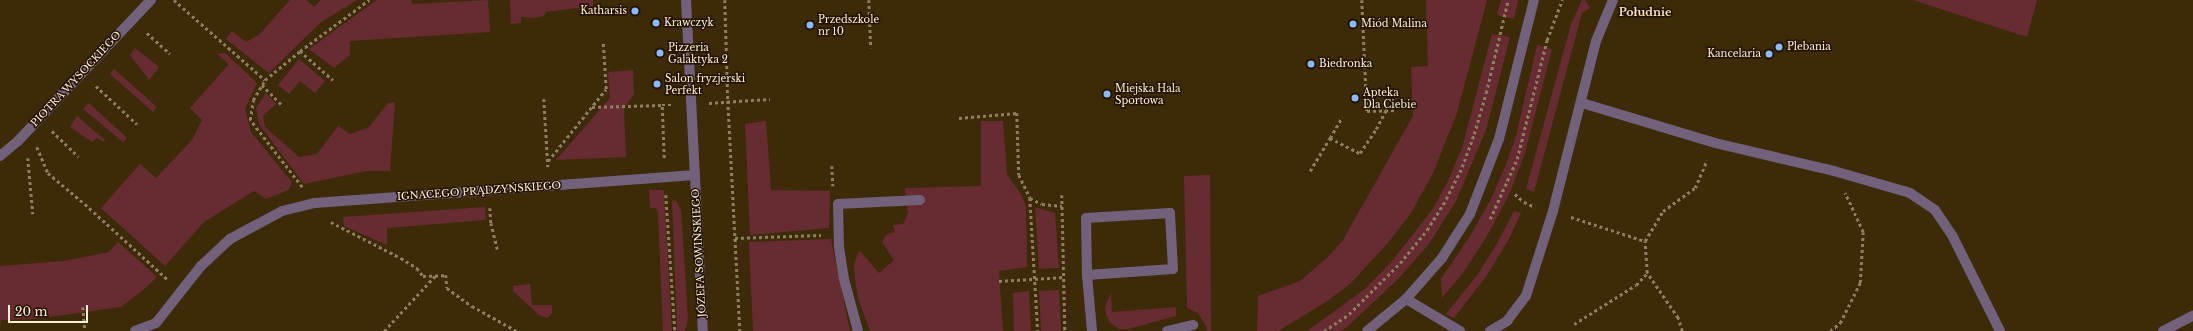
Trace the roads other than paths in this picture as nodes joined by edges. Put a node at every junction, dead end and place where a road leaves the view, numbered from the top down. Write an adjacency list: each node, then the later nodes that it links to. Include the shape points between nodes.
1 (151, 0): 6 (street, PIOTRA WYSOCKIEGO, via 18,141)
2 (686, 0): 7 (street)
3 (1534, 0): 10 (street, via 1499,139 1470,214 1442,258)
4 (1613, 0): 5 (street, via 1596,41)
5 (1582, 103): 20 (street, via 1553,211 1526,296 1507,321); 21 (street, via 1715,143 1834,171 1910,194 1935,210 1954,237)
6 (0, 156)
7 (695, 176): 13 (street, IGNACEGO PRĄDZYŃSKIEGO, via 315,203 282,211 230,239 201,266 156,322); 14 (street, JÓZEFA SOWIŃSKIEGO)
8 (920, 200): 15 (street, via 838,204 844,279)
9 (1087, 275): 9 (street, via 1086,218 1170,213 1174,269); 16 (street)
10 (1406, 299): 18 (street); 19 (street)
11 (2193, 316): 22 (street)
12 (1193, 325): 17 (street)
13 (135, 331)
14 (703, 331)
15 (858, 331)
16 (1092, 331)
17 (1168, 331)
18 (1367, 331)
19 (1460, 331)
20 (1490, 331)
21 (2000, 331)
22 (2163, 331)

